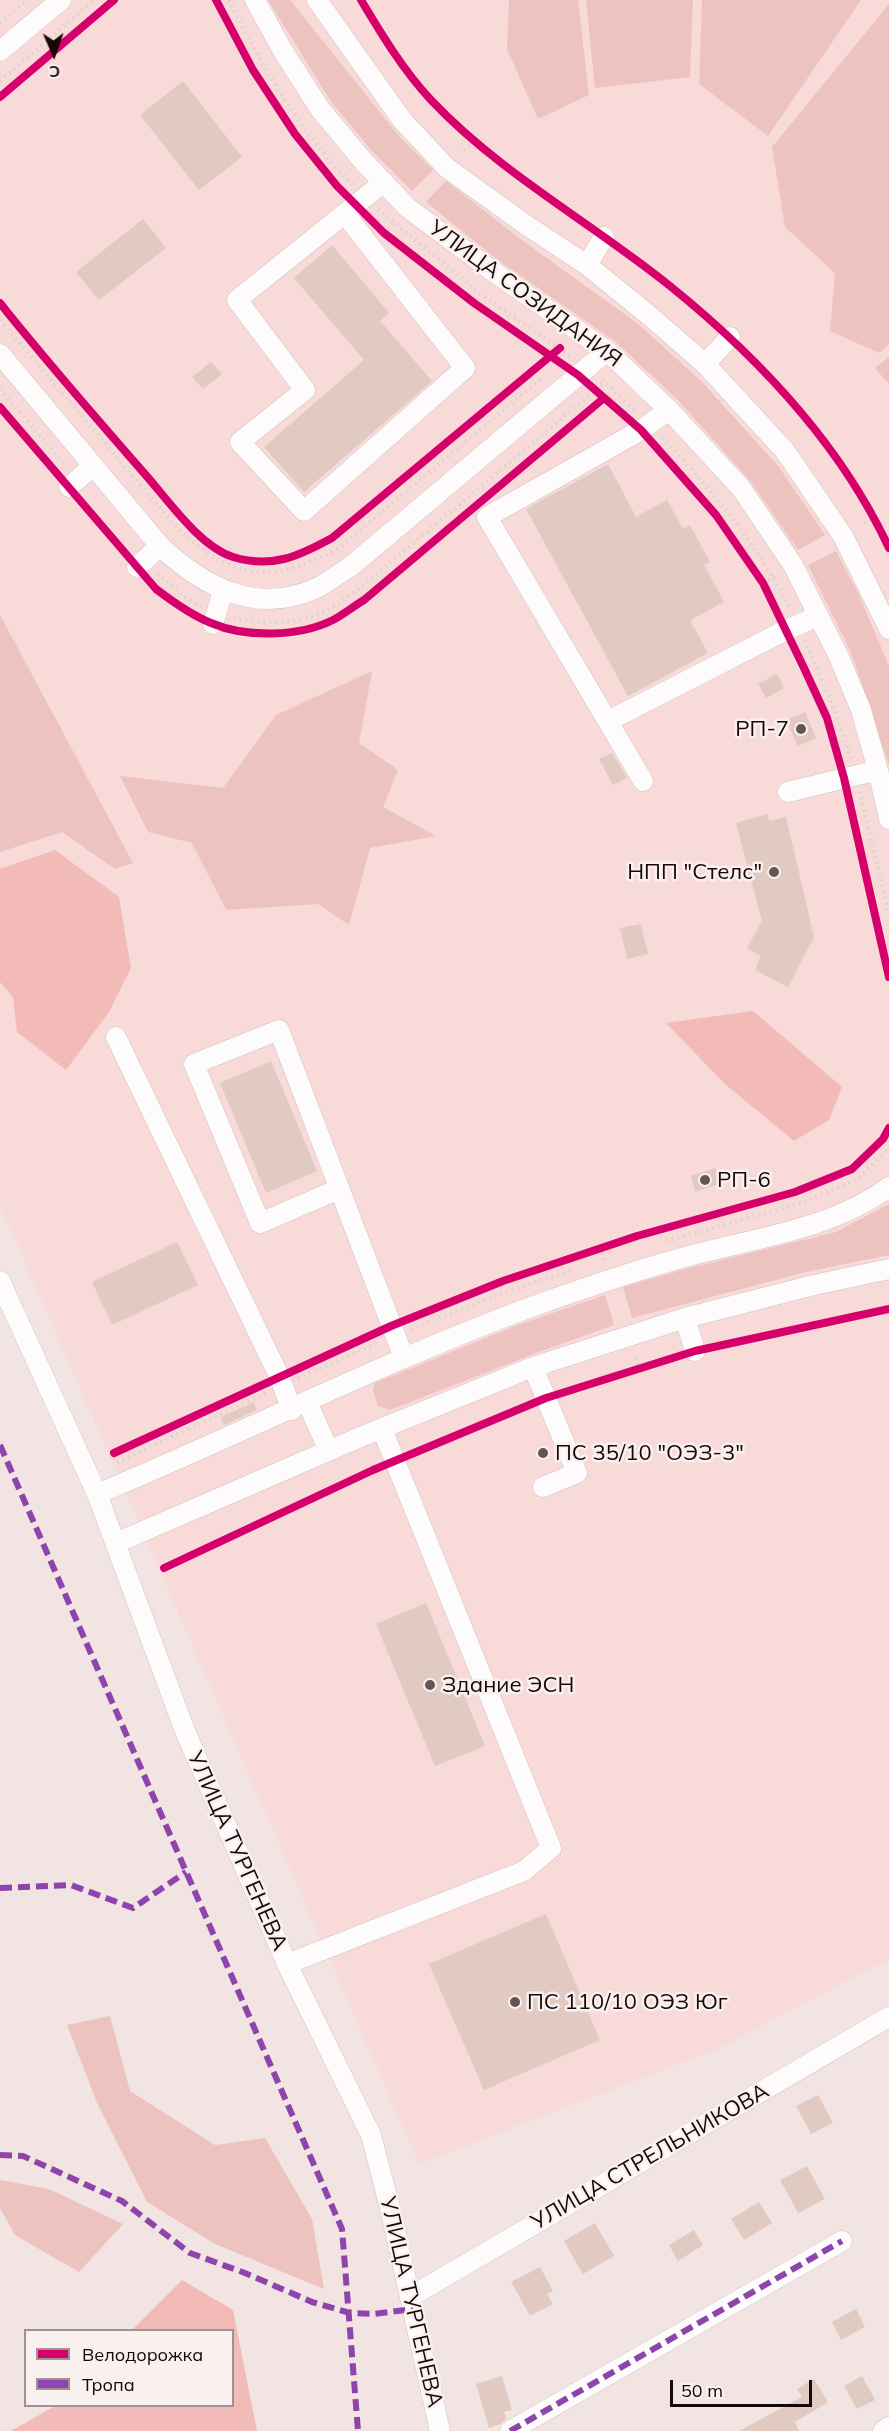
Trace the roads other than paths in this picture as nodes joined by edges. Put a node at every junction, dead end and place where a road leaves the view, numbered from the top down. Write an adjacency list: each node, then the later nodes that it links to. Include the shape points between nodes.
1 (61, 0): 4 (street)
2 (255, 0): 5 (street, УЛИЦА СОЗИДАНИЯ, via 320,109)
3 (317, 0): 8 (street, via 402,120 447,168)
4 (0, 51)
5 (384, 182): 6 (street); 10 (street, УЛИЦА СОЗИДАНИЯ, via 408,208)
6 (350, 209): 6 (street, via 237,300 305,390 240,442 304,511 465,368)
7 (604, 237): 8 (street)
8 (586, 265): 12 (street)
9 (730, 337): 12 (street)
10 (606, 351): 14 (street, УЛИЦА СОЗИДАНИЯ); 19 (street, via 350,567 318,587 289,596 263,599)
11 (0, 354): 13 (street)
12 (705, 364): 22 (street, via 785,452 843,536)
13 (7, 377): 15 (street)
14 (669, 410): 20 (street, УЛИЦА СОЗИДАНИЯ, via 741,488 793,565); 23 (street, via 641,430 487,517)
15 (93, 466): 16 (street); 17 (street)
16 (69, 487)
17 (160, 546): 18 (street); 19 (street, via 196,577)
18 (137, 567)
19 (223, 591): 21 (street)
20 (819, 616): 23 (street); 24 (street, УЛИЦА СОЗИДАНИЯ, via 861,710)
21 (213, 624)
22 (889, 629)
23 (608, 721): 25 (street)
24 (878, 770): 26 (street); 27 (street, УЛИЦА СОЗИДАНИЯ)
25 (644, 781)
26 (788, 792)
27 (889, 819)
28 (117, 1037): 37 (street, via 275,1367)
29 (889, 1187): 35 (street, via 868,1203 806,1226 686,1256 535,1306)
30 (339, 1189): 30 (street, via 279,1030 194,1064 260,1223); 35 (street)
31 (889, 1269): 33 (street)
32 (0, 1281): 41 (street, УЛИЦА ТУРГЕНЕВА)
33 (685, 1318): 34 (street); 36 (street)
34 (695, 1351)
35 (404, 1358): 37 (street)
36 (533, 1367): 38 (street); 40 (street, via 577,1473)
37 (299, 1406): 39 (street); 41 (street)
38 (382, 1429): 39 (street); 43 (street, via 551,1848 524,1871)
39 (329, 1451): 42 (street)
40 (543, 1487)
41 (97, 1494): 42 (street, УЛИЦА ТУРГЕНЕВА)
42 (116, 1543): 43 (street, УЛИЦА ТУРГЕНЕВА, via 185,1731)
43 (287, 1964): 46 (street, УЛИЦА ТУРГЕНЕВА, via 371,2135)
44 (889, 2017): 46 (street, УЛИЦА СТРЕЛЬНИКОВА)
45 (842, 2241): 49 (street)
46 (410, 2297): 48 (street, УЛИЦА ТУРГЕНЕВА)
47 (889, 2427): 50 (street)
48 (440, 2431)
49 (510, 2431)
50 (883, 2431)

